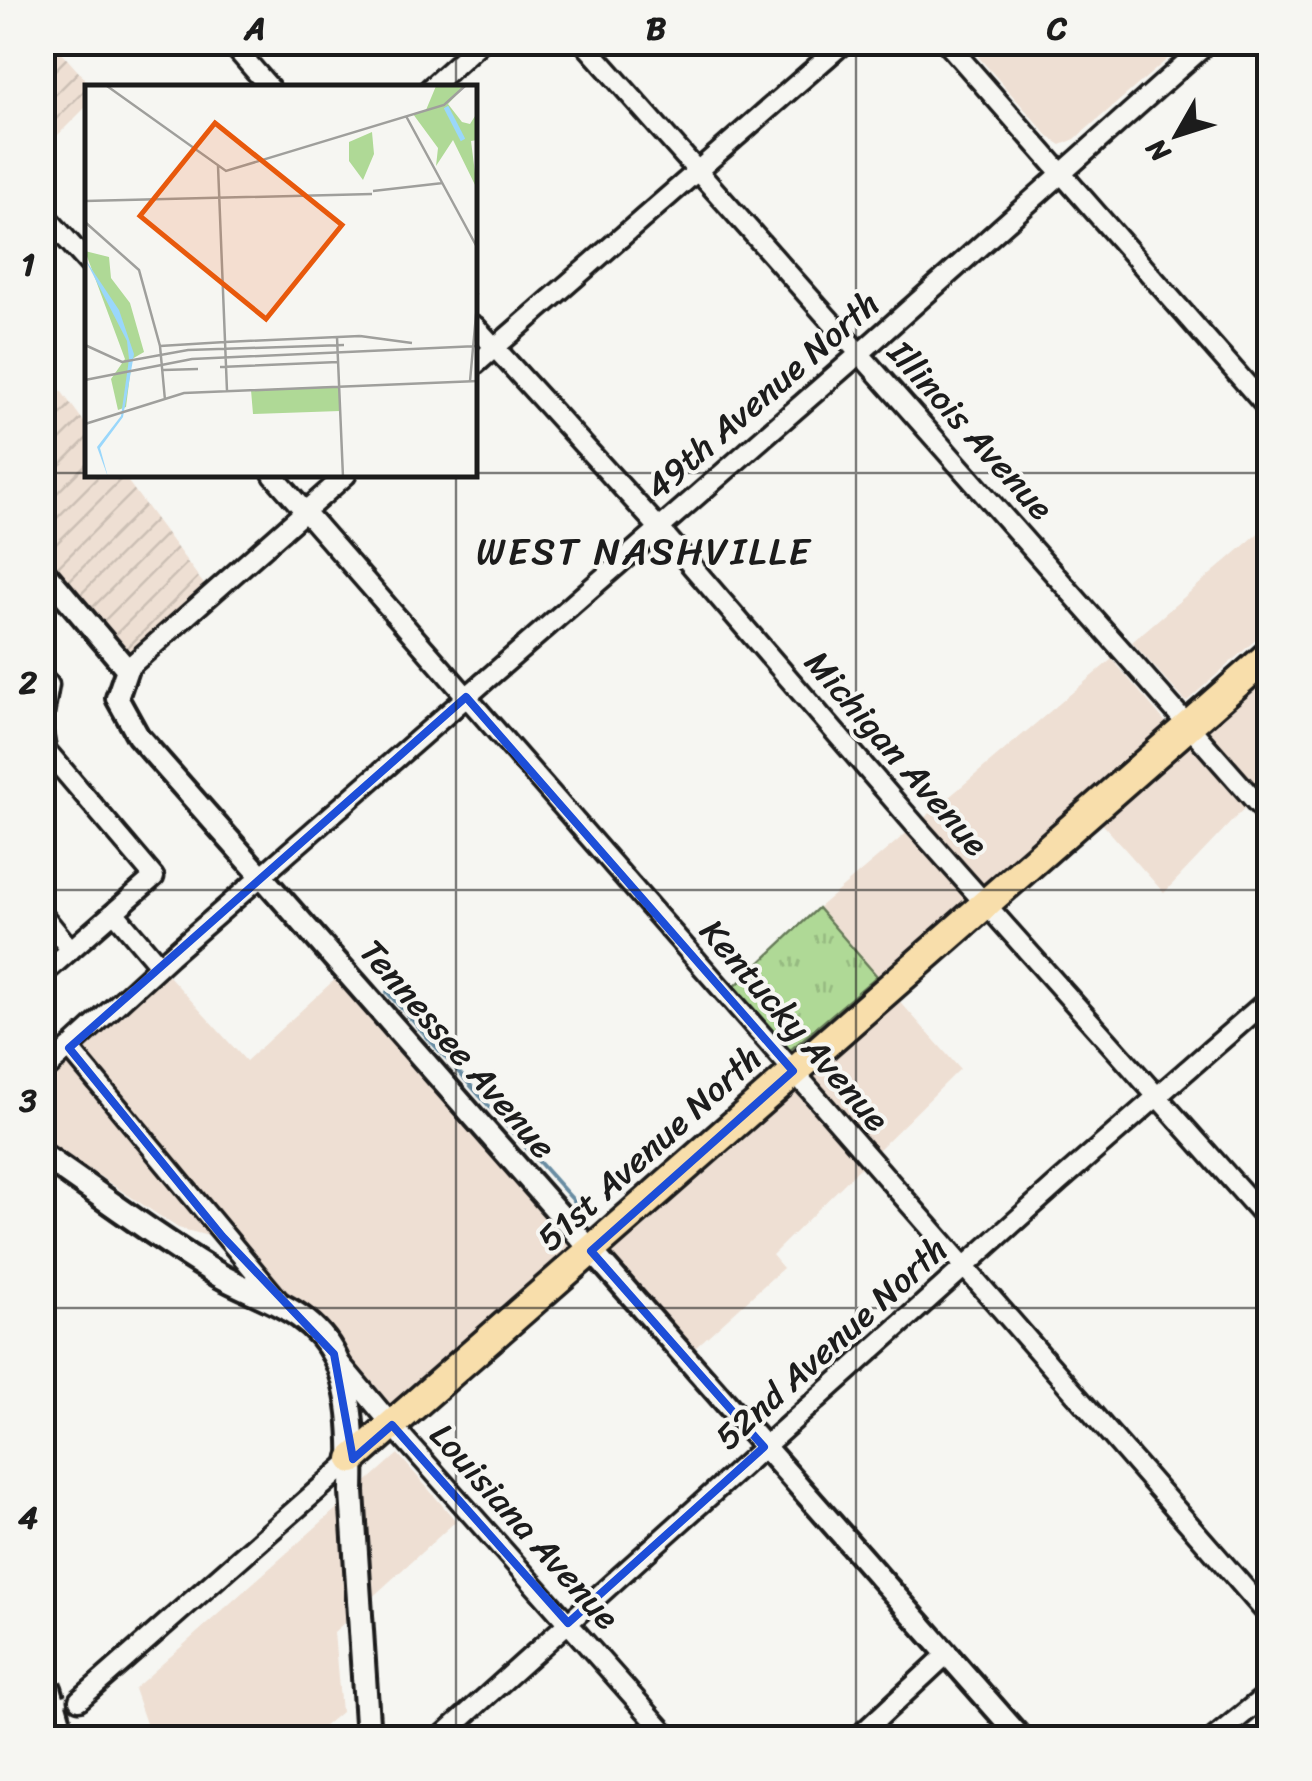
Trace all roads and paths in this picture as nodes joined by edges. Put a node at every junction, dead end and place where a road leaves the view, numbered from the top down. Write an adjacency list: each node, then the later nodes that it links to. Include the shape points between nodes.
1 (230, 42): 7 (street)
2 (481, 42): 8 (street)
3 (584, 42): 9 (street, Illinois Avenue)
4 (844, 42): 9 (street)
5 (946, 42): 10 (street)
6 (1209, 42): 10 (street, 49th Avenue North)
7 (267, 85)
8 (433, 85)
9 (697, 171): 14 (street); 15 (street, Illinois Avenue)
10 (1058, 174): 15 (street, 49th Avenue North); 17 (street)
11 (42, 212): 12 (street)
12 (85, 260)
13 (478, 329): 14 (street, Michigan Avenue)
14 (494, 348): 16 (street); 21 (street, Michigan Avenue)
15 (858, 355): 21 (street, 49th Avenue North); 28 (street, Illinois Avenue)
16 (478, 362)
17 (1270, 411)
18 (275, 478): 20 (street, Kentucky Avenue)
19 (342, 478): 20 (street)
20 (304, 511): 24 (street); 26 (street, Kentucky Avenue)
21 (659, 528): 26 (street, 49th Avenue North); 32 (street, Michigan Avenue)
22 (42, 569): 24 (street)
23 (1270, 654): 28 (main road, 51st Avenue North)
24 (126, 669): 31 (street, Tennessee Avenue, via 117,698 138,736)
25 (42, 676): 27 (street, via 49,685)
26 (466, 697): 31 (street, 49th Avenue North); 40 (street, Kentucky Avenue)
27 (42, 726): 29 (street)
28 (1189, 726): 30 (street, Illinois Avenue); 32 (main road, 51st Avenue North)
29 (45, 755): 33 (street, via 154,876)
30 (1270, 818)
31 (262, 877): 36 (street, 49th Avenue North); 45 (street, Tennessee Avenue)
32 (984, 902): 40 (main road, 51st Avenue North); 42 (street, Michigan Avenue)
33 (114, 912): 35 (street); 36 (street)
34 (42, 914): 35 (street)
35 (72, 950): 37 (street)
36 (159, 965): 39 (street, 49th Avenue North)
37 (42, 975)
38 (1270, 998): 42 (street, 52nd Avenue North)
39 (69, 1048): 41 (street, 49th Avenue North); 47 (street)
40 (793, 1071): 45 (main road, 51st Avenue North); 46 (street, Kentucky Avenue)
41 (42, 1073)
42 (1158, 1094): 44 (street, Michigan Avenue); 46 (street, 52nd Avenue North)
43 (42, 1154): 47 (main road, via 221,1276)
44 (1270, 1223)
45 (591, 1251): 49 (main road, 51st Avenue North); 50 (street, Tennessee Avenue)
46 (964, 1267): 50 (street, 52nd Avenue North); 52 (street, Kentucky Avenue)
47 (279, 1301): 48 (main road)
48 (334, 1354): 49 (street, Louisiana Avenue); 51 (main road, via 346,1388)
49 (392, 1425): 51 (main road, 51st Avenue North); 53 (street, Louisiana Avenue)
50 (764, 1447): 53 (street, 52nd Avenue North); 54 (street, Tennessee Avenue)
51 (353, 1459): 56 (street, 51st Avenue North); 57 (main road)
52 (1270, 1617)
53 (568, 1623): 58 (street, 52nd Avenue North); 59 (street, Louisiana Avenue)
54 (947, 1654): 60 (street); 61 (street, Tennessee Avenue)
55 (1270, 1692): 62 (street)
56 (80, 1700)
57 (368, 1738)
58 (440, 1738)
59 (670, 1738)
60 (856, 1738)
61 (1022, 1738)
62 (1214, 1738)

